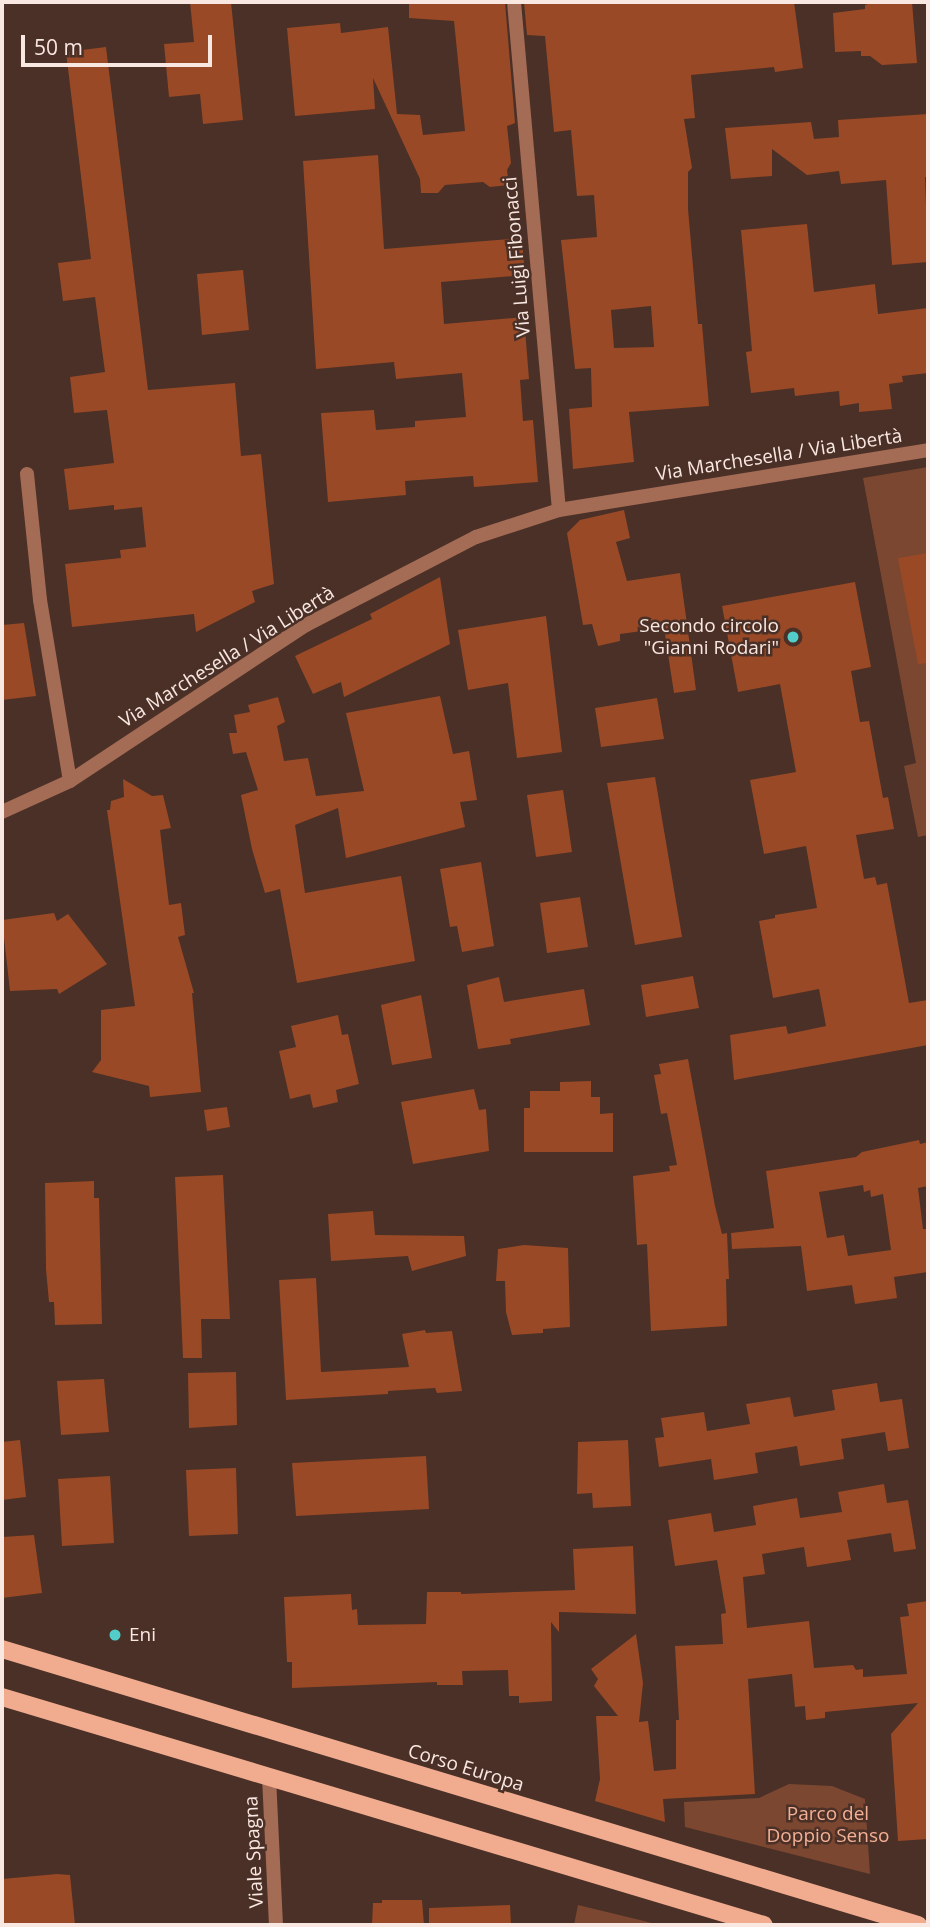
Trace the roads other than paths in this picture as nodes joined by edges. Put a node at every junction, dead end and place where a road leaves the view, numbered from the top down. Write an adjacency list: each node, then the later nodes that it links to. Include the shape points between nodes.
1 (514, 2): 4 (street, Via Luigi Fibonacci)
2 (928, 450): 4 (street, Via Marchesella / Via Libertà)
3 (27, 474): 5 (street, via 40,600)
4 (559, 510): 5 (street, Via Marchesella / Via Libertà, via 476,537 306,625)
5 (70, 781): 6 (street, Via Marchesella / Via Libertà)
6 (2, 812)
7 (2, 1649): 12 (main road, Corso Europa)
8 (2, 1697): 9 (main road)
9 (269, 1777): 10 (street, Viale Spagna); 11 (main road)
10 (276, 1925)
11 (764, 1925)
12 (918, 1925)

